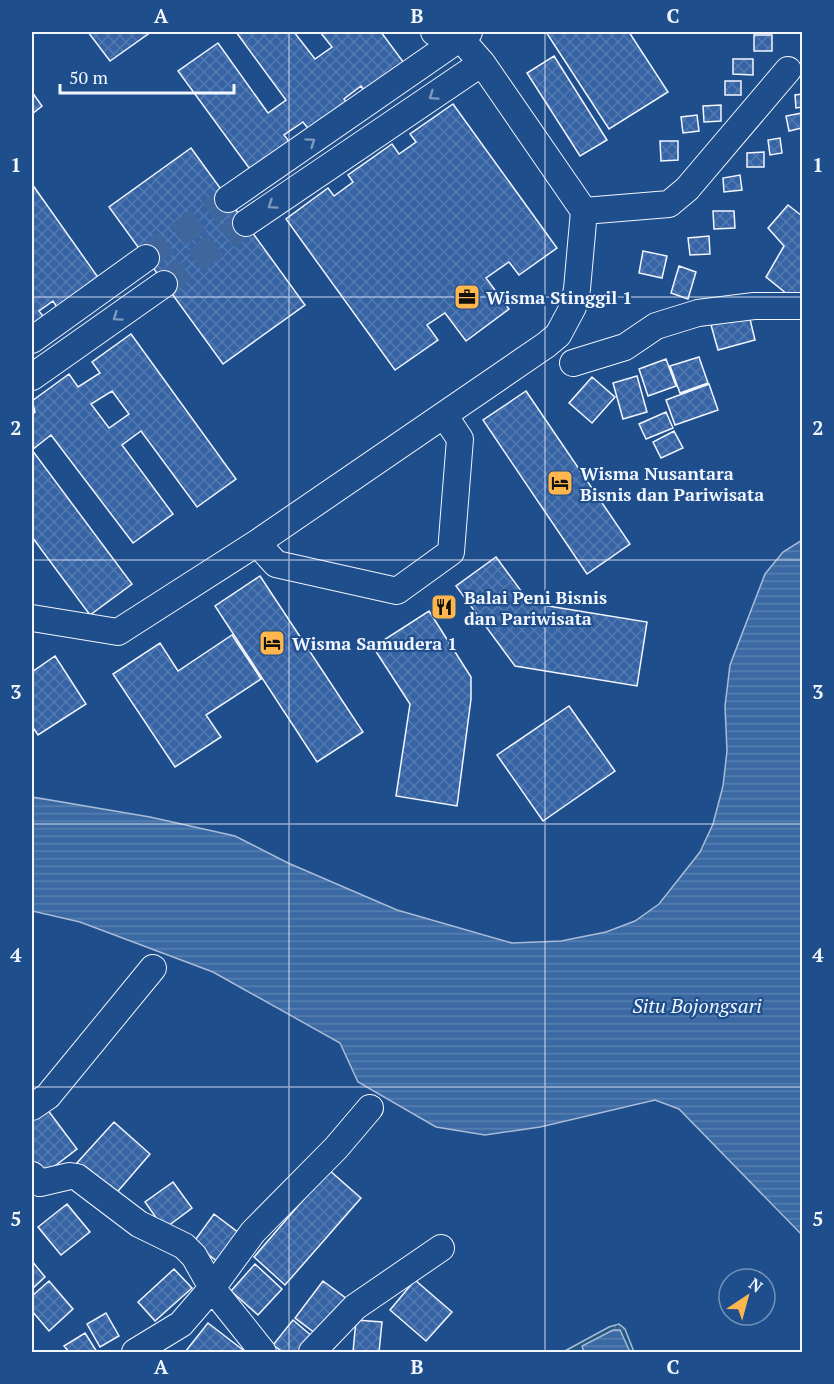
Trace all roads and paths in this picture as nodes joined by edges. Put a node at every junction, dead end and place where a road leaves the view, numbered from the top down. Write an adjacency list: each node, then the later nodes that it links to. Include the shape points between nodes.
1 (434, 32): 2 (street)
2 (465, 35): 3 (street); 5 (street, one-way to 2)
3 (482, 63): 6 (street); 7 (street, one-way to 7)
4 (788, 70): 6 (street, via 687,189 669,204)
5 (228, 200)
6 (584, 211): 14 (street, via 577,289 566,323 546,345)
7 (246, 223)
8 (146, 258): 11 (street)
9 (164, 284): 13 (street, one-way to 13)
10 (802, 306): 12 (street, via 754,306 698,313 656,326 625,347)
11 (32, 340)
12 (573, 363)
13 (32, 377)
14 (444, 415): 15 (street); 15 (street, via 460,439 451,552 397,591 276,564)
15 (257, 543): 16 (street, via 118,632)
16 (32, 618)
17 (153, 968): 18 (street, via 48,1096)
18 (32, 1107)
19 (370, 1108): 22 (street)
20 (32, 1176): 22 (street, via 40,1183 77,1177 139,1224 184,1246)
21 (441, 1248): 25 (street, via 355,1307)
22 (209, 1283): 23 (street, via 181,1324); 24 (street)
23 (135, 1353)
24 (263, 1353)
25 (312, 1353)

